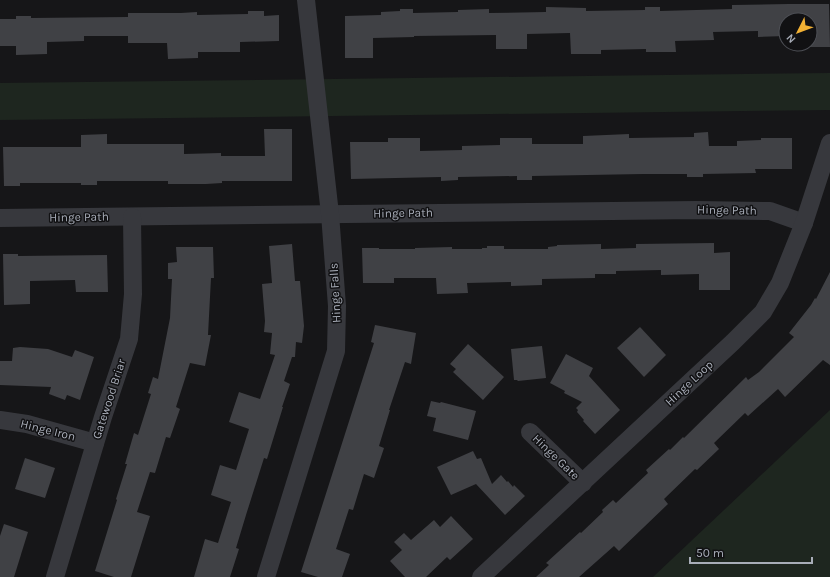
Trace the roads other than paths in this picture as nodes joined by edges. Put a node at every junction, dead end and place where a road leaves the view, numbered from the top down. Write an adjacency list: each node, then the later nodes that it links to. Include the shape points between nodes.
1 (306, 0): 3 (street, Hinge Falls)
2 (830, 143): 6 (street, Hinge Loop)
3 (330, 214): 4 (street, Hinge Path); 6 (street, Hinge Path, via 770,211); 12 (street, Hinge Falls, via 337,306 336,351)
4 (132, 216): 5 (street, Hinge Path); 9 (street, Gatewood Briar, via 133,294 129,339)
5 (0, 218)
6 (804, 223): 10 (street, Hinge Loop, via 780,283 763,312)
7 (0, 420): 9 (street, Hinge Iron, via 27,424)
8 (530, 432): 10 (street, Hinge Gate)
9 (95, 443): 11 (street, Gatewood Briar)
10 (583, 483): 13 (street, Hinge Loop)
11 (55, 577)
12 (266, 577)
13 (481, 577)

